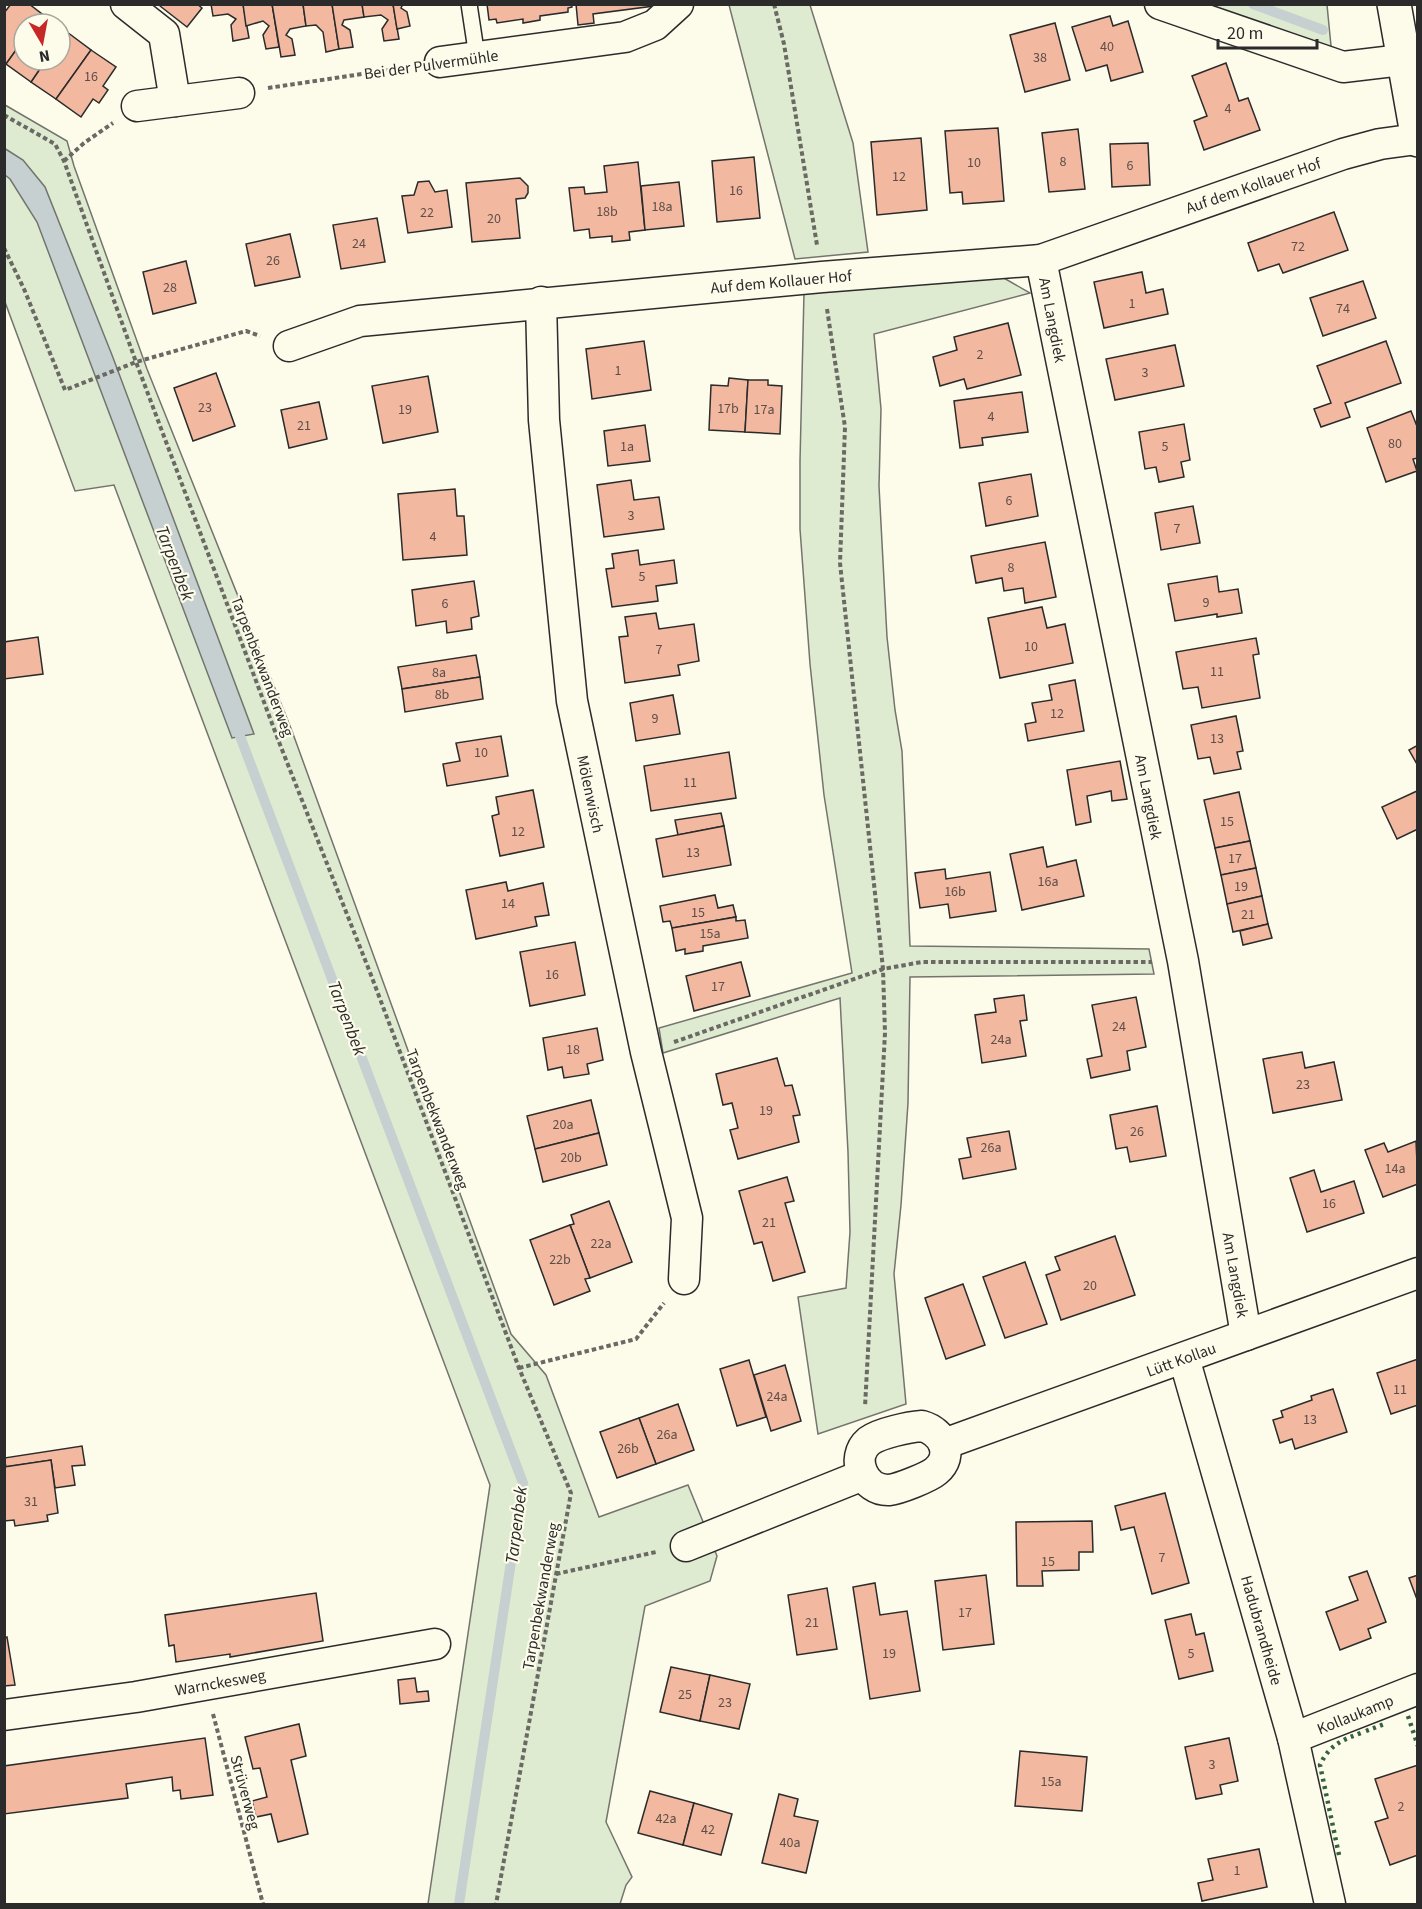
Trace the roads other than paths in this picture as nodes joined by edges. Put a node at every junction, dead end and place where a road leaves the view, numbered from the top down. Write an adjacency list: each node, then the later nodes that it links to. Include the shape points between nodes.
1 (126, 4): 10 (street, via 164,34)
2 (469, 4): 6 (lane)
3 (678, 4): 6 (street, Bei der Pulvermühle, via 656,25 625,37)
4 (1160, 4): 7 (street, via 1343,68)
5 (1394, 4): 7 (main road)
6 (477, 57): 8 (street, Bei der Pulvermühle)
7 (1402, 60): 12 (main road)
8 (440, 62)
9 (239, 93): 10 (street)
10 (175, 101): 11 (street)
11 (137, 106)
12 (1417, 140): 13 (street, Auf dem Kollauer Hof, via 1343,154)
13 (1041, 260): 14 (street, Auf dem Kollauer Hof); 18 (street, Am Langdiek, via 1183,961)
14 (541, 302): 15 (street, Auf dem Kollauer Hof, via 360,321); 17 (street, Mölenwisch, via 544,420 572,701 646,1052 687,1218)
15 (289, 346)
16 (1418, 1273): 18 (street, Lütt Kollau)
17 (684, 1279)
18 (1246, 1335): 19 (street, Lütt Kollau)
19 (1184, 1358): 20 (street, Lütt Kollau); 26 (street, Hadubrandheide)
20 (944, 1444): 21 (street, via 945,1458 937,1470 900,1487 875,1487); 21 (street, via 936,1432 922,1426 877,1437 860,1457)
21 (863, 1475): 22 (street)
22 (686, 1546)
23 (435, 1644): 25 (street, Warnckesweg, via 136,1697)
24 (1418, 1689): 26 (street, Kollaukamp)
25 (4, 1715)
26 (1293, 1738): 27 (street, Hadubrandheide)
27 (1330, 1905)

